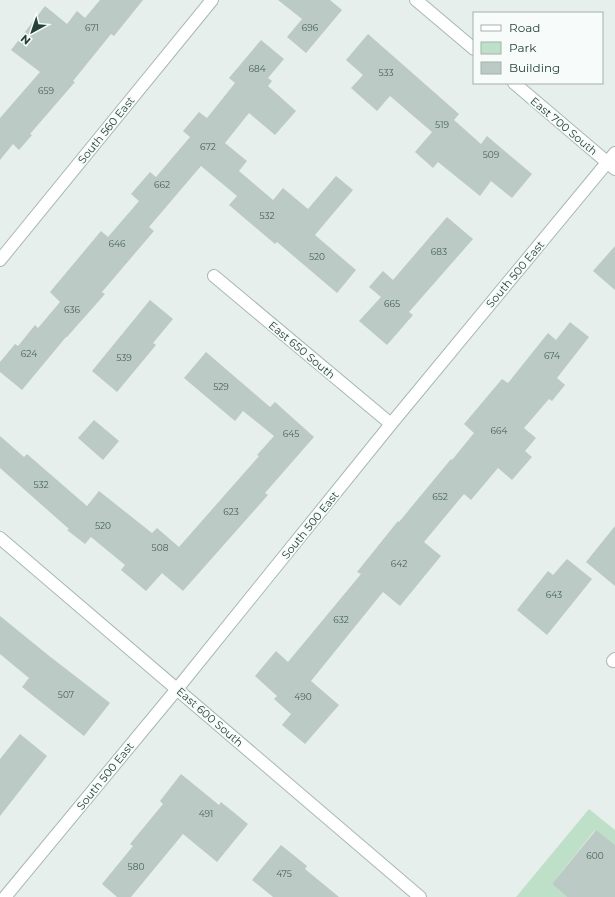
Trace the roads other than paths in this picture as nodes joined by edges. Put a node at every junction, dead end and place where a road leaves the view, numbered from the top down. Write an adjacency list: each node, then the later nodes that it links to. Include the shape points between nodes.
1 (212, 0): 6 (street, South 560 East)
2 (416, 0): 3 (street)
3 (473, 49)
4 (515, 84): 5 (street, East 700 South)
5 (612, 162): 8 (street, South 500 East)
6 (0, 260)
7 (214, 276): 8 (street, East 650 South)
8 (391, 424): 10 (street, South 500 East)
9 (0, 538): 10 (street, East 600 South)
10 (177, 689): 11 (street, South 500 East); 12 (street, East 600 South)
11 (6, 897)
12 (420, 897)

